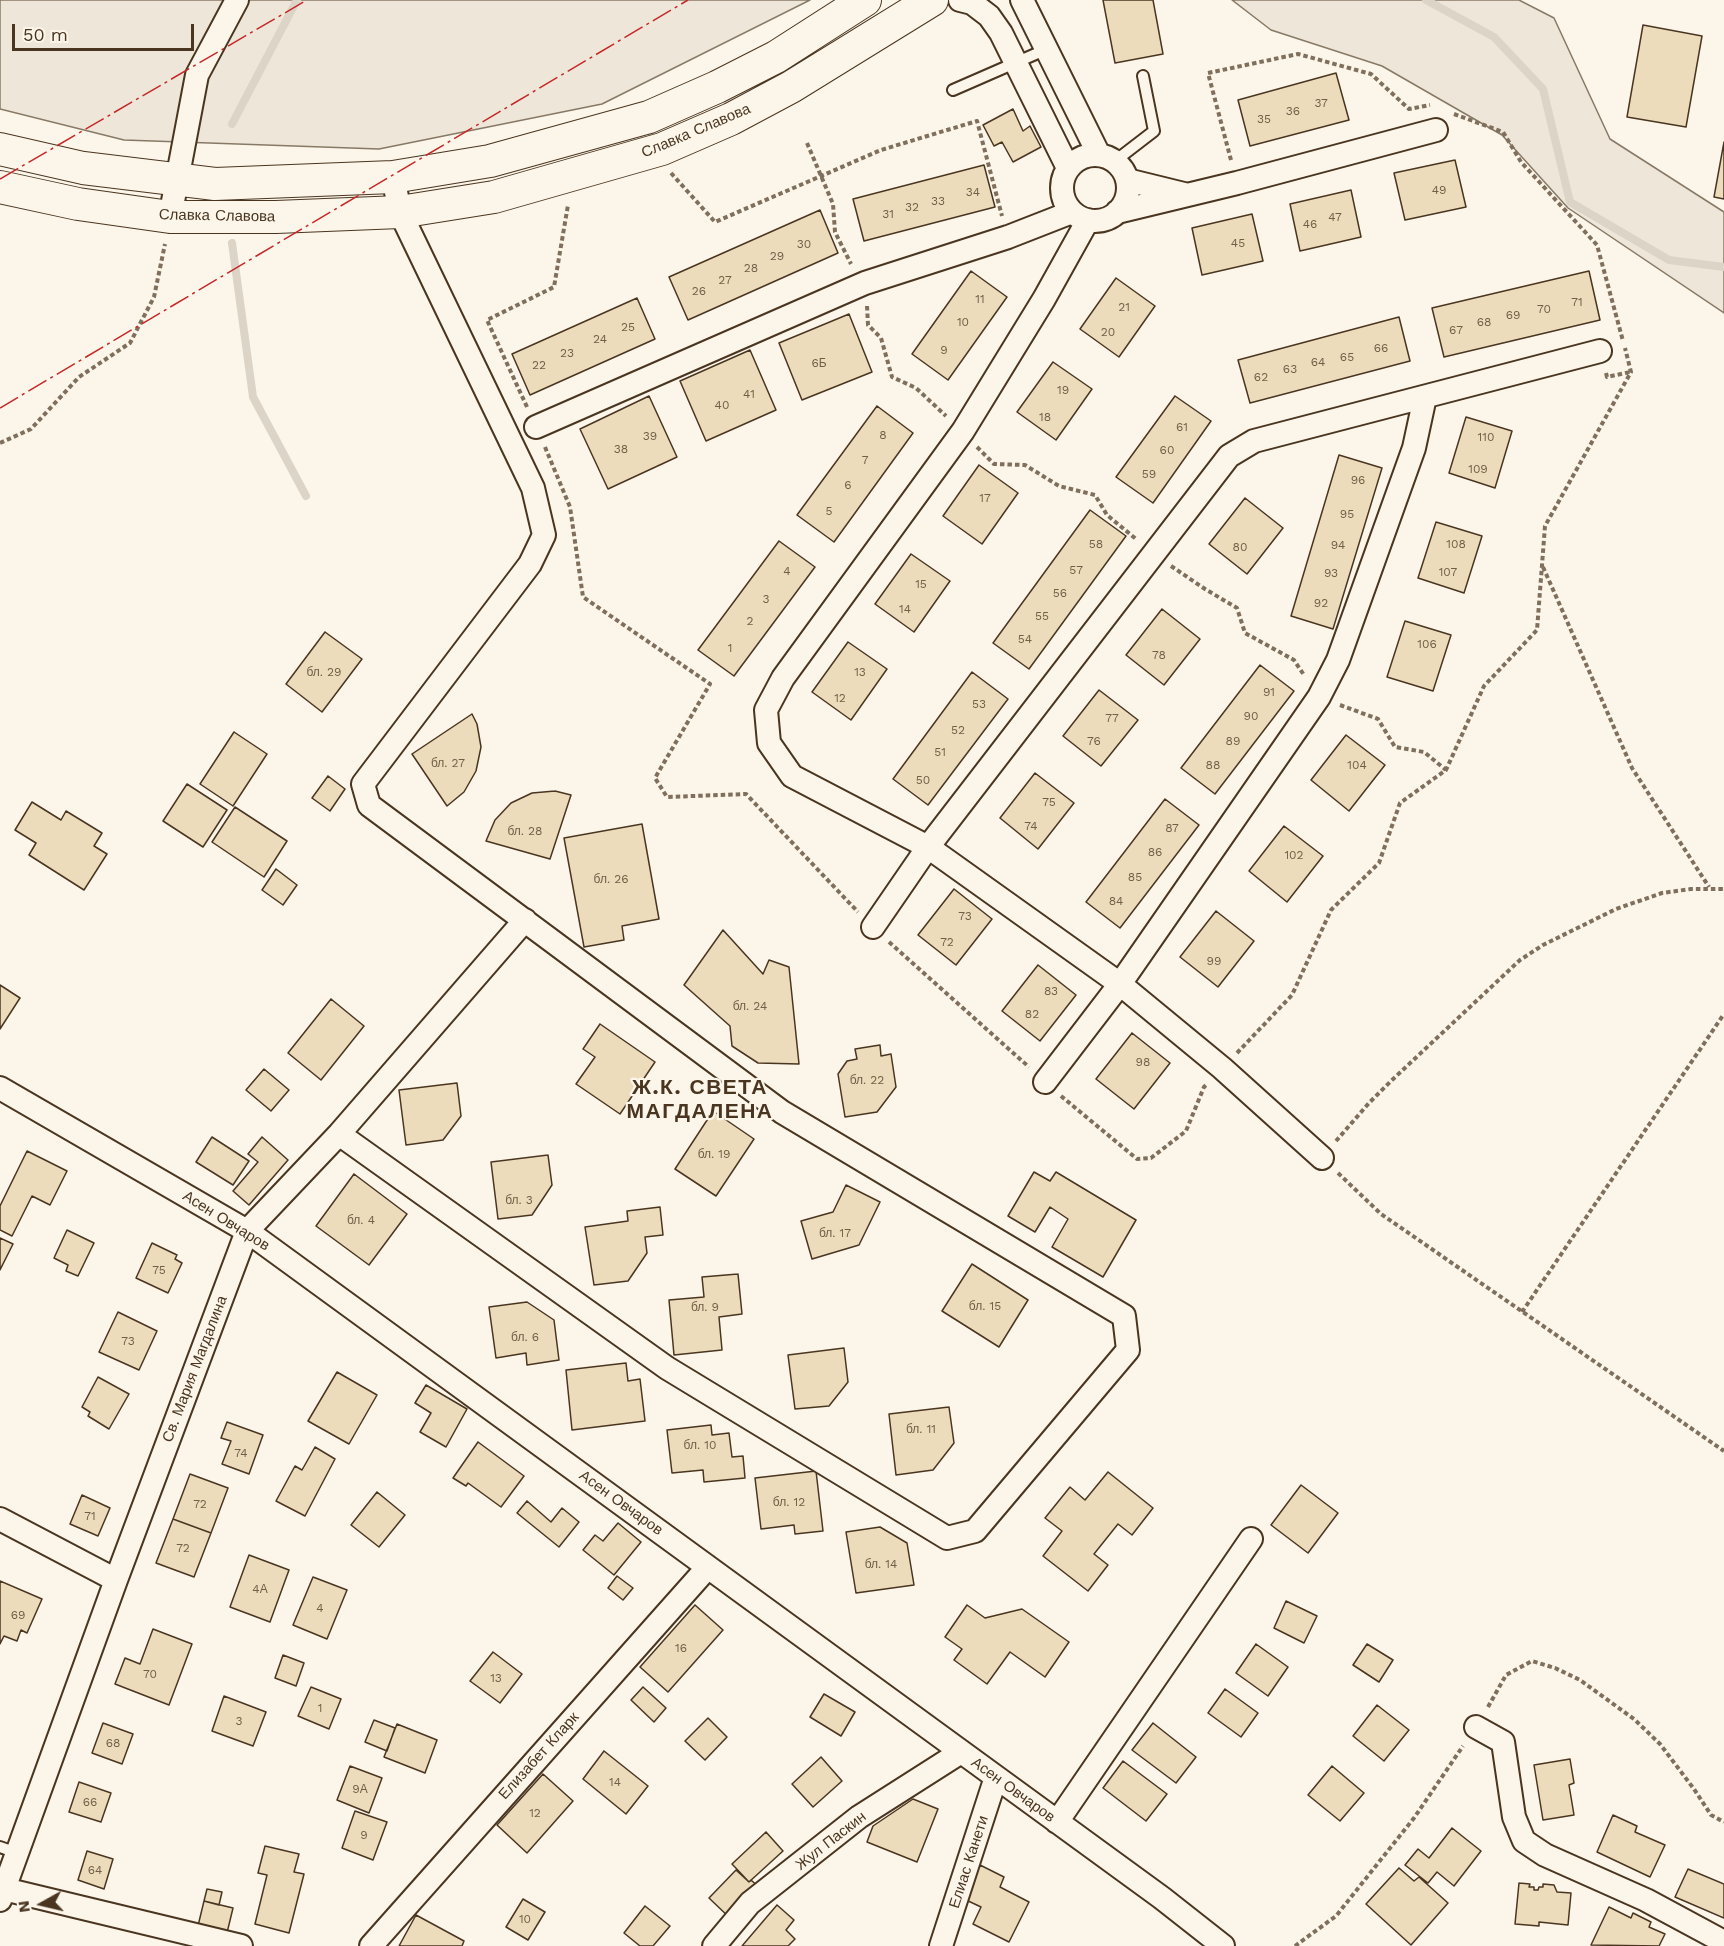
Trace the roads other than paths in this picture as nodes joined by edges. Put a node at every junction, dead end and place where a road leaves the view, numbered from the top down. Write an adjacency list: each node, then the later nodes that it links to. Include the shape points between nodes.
1 (237, 0): 14 (street, via 197,75)
2 (866, 0): 13 (street, Славка Славова, via 776,57 649,117 490,160)
3 (940, 0): 6 (street, via 972,3 989,16); 17 (street, Славка Славова, via 791,87 662,149 494,197)
4 (1022, 0): 5 (street)
5 (1047, 49): 6 (lane); 11 (street)
6 (1015, 63): 8 (lane); 12 (street)
7 (1143, 76): 11 (lane, via 1154,131)
8 (953, 90)
9 (1443, 117): 16 (street)
10 (0, 149): 14 (street, Славка Славова, via 82,168)
11 (1113, 166): 12 (street, via 1087,155); 16 (street); 18 (street, via 1127,192)
12 (1068, 168): 19 (street, via 1062,186 1066,204)
13 (393, 177): 14 (street, Славка Славова, via 215,184); 17 (street)
14 (177, 180): 20 (street)
15 (0, 187): 20 (street, Славка Славова, via 78,204)
16 (1189, 195): 18 (street)
17 (400, 212): 20 (street, Славка Славова); 25 (street, via 533,488 544,535 530,564 363,784 369,805)
18 (1117, 212): 19 (street, via 1098,221)
19 (1080, 216): 23 (street, via 865,283); 24 (street, via 1044,299 963,431 783,678 766,710 769,743 792,776)
20 (170, 217)
21 (1599, 351): 22 (street)
22 (1425, 398): 24 (street, via 1254,441 1229,456); 27 (street, via 1414,448 1338,660 1318,697)
23 (536, 427)
24 (928, 847): 26 (street); 27 (street)
25 (525, 920): 30 (street, Св. Мария Магдалина); 30 (street, via 782,1112 1124,1316 1128,1350 975,1531 947,1538 667,1368)
26 (873, 927)
27 (1120, 984): 28 (street); 31 (street)
28 (1045, 1082)
29 (0, 1088): 32 (street, Асен Овчаров)
30 (339, 1134): 32 (street, Св. Мария Магдалина)
31 (1322, 1158)
32 (247, 1231): 35 (street, Асен Овчаров); 36 (street, Св. Мария Магдалина)
33 (0, 1519): 36 (street)
34 (1251, 1539): 40 (street)
35 (708, 1567): 38 (street, Асен Овчаров); 45 (street, Елизабет Кларк)
36 (116, 1580): 41 (street, Св. Мария Магдалина)
37 (1476, 1727): 43 (street, via 1503,1742 1514,1817 1524,1841 1545,1855 1646,1900)
38 (961, 1752): 39 (street, Асен Овчаров); 46 (street, Жул Паскин, via 850,1824 750,1903)
39 (996, 1777): 40 (street, Асен Овчаров); 47 (street, Елиас Канети)
40 (1057, 1822): 48 (street, Асен Овчаров)
41 (8, 1850): 42 (street, Св. Мария Магдалина)
42 (2, 1894): 44 (street)
43 (1724, 1942)
44 (241, 1946)
45 (371, 1946)
46 (714, 1946)
47 (941, 1946)
48 (1223, 1946)

